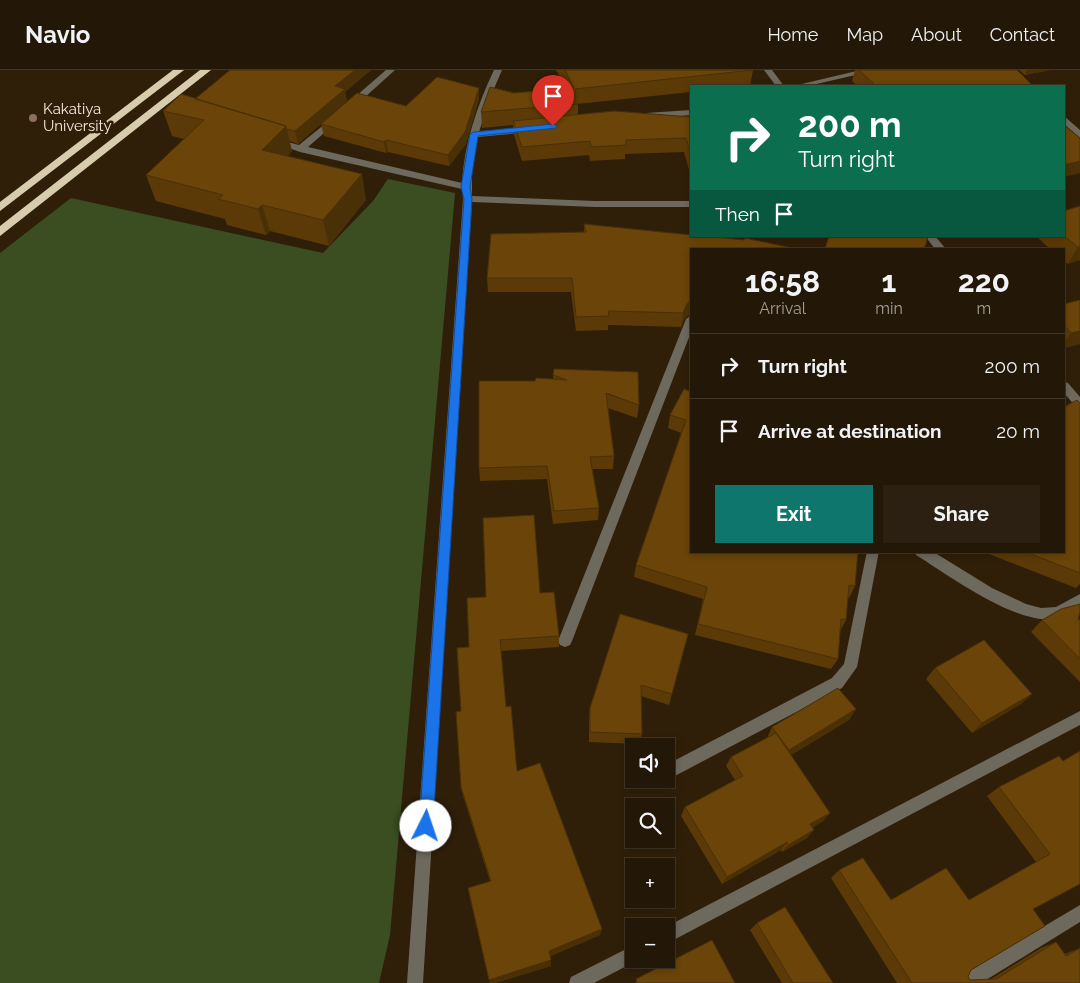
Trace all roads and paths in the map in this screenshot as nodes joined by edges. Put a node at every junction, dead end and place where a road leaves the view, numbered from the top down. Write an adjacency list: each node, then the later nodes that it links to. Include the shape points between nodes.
1 (179, 70): 19 (highway)
2 (206, 70): 20 (highway, via 162,109)
3 (391, 70): 16 (street)
4 (498, 70): 13 (street, via 487,92)
5 (768, 70): 7 (street)
6 (873, 70): 8 (street)
7 (779, 85)
8 (802, 85)
9 (690, 112): 10 (street)
10 (632, 118)
11 (1065, 121): 14 (street)
12 (543, 127): 13 (street)
13 (474, 134): 17 (street)
14 (1080, 135)
15 (262, 138): 16 (street)
16 (300, 149): 17 (street)
17 (467, 193): 18 (street, via 595,204); 33 (street)
18 (690, 204)
19 (0, 208)
20 (0, 232)
21 (690, 322): 27 (street)
22 (1065, 387): 23 (street)
23 (1080, 404)
24 (873, 553): 29 (street, via 850,667 838,683)
25 (924, 553): 26 (street, via 1014,606 1033,613 1057,613)
26 (1080, 600)
27 (565, 641)
28 (1080, 718): 31 (street)
29 (675, 768)
30 (1080, 913): 35 (street)
31 (675, 931)
32 (625, 958): 34 (street)
33 (415, 983)
34 (577, 983)
35 (965, 983)

